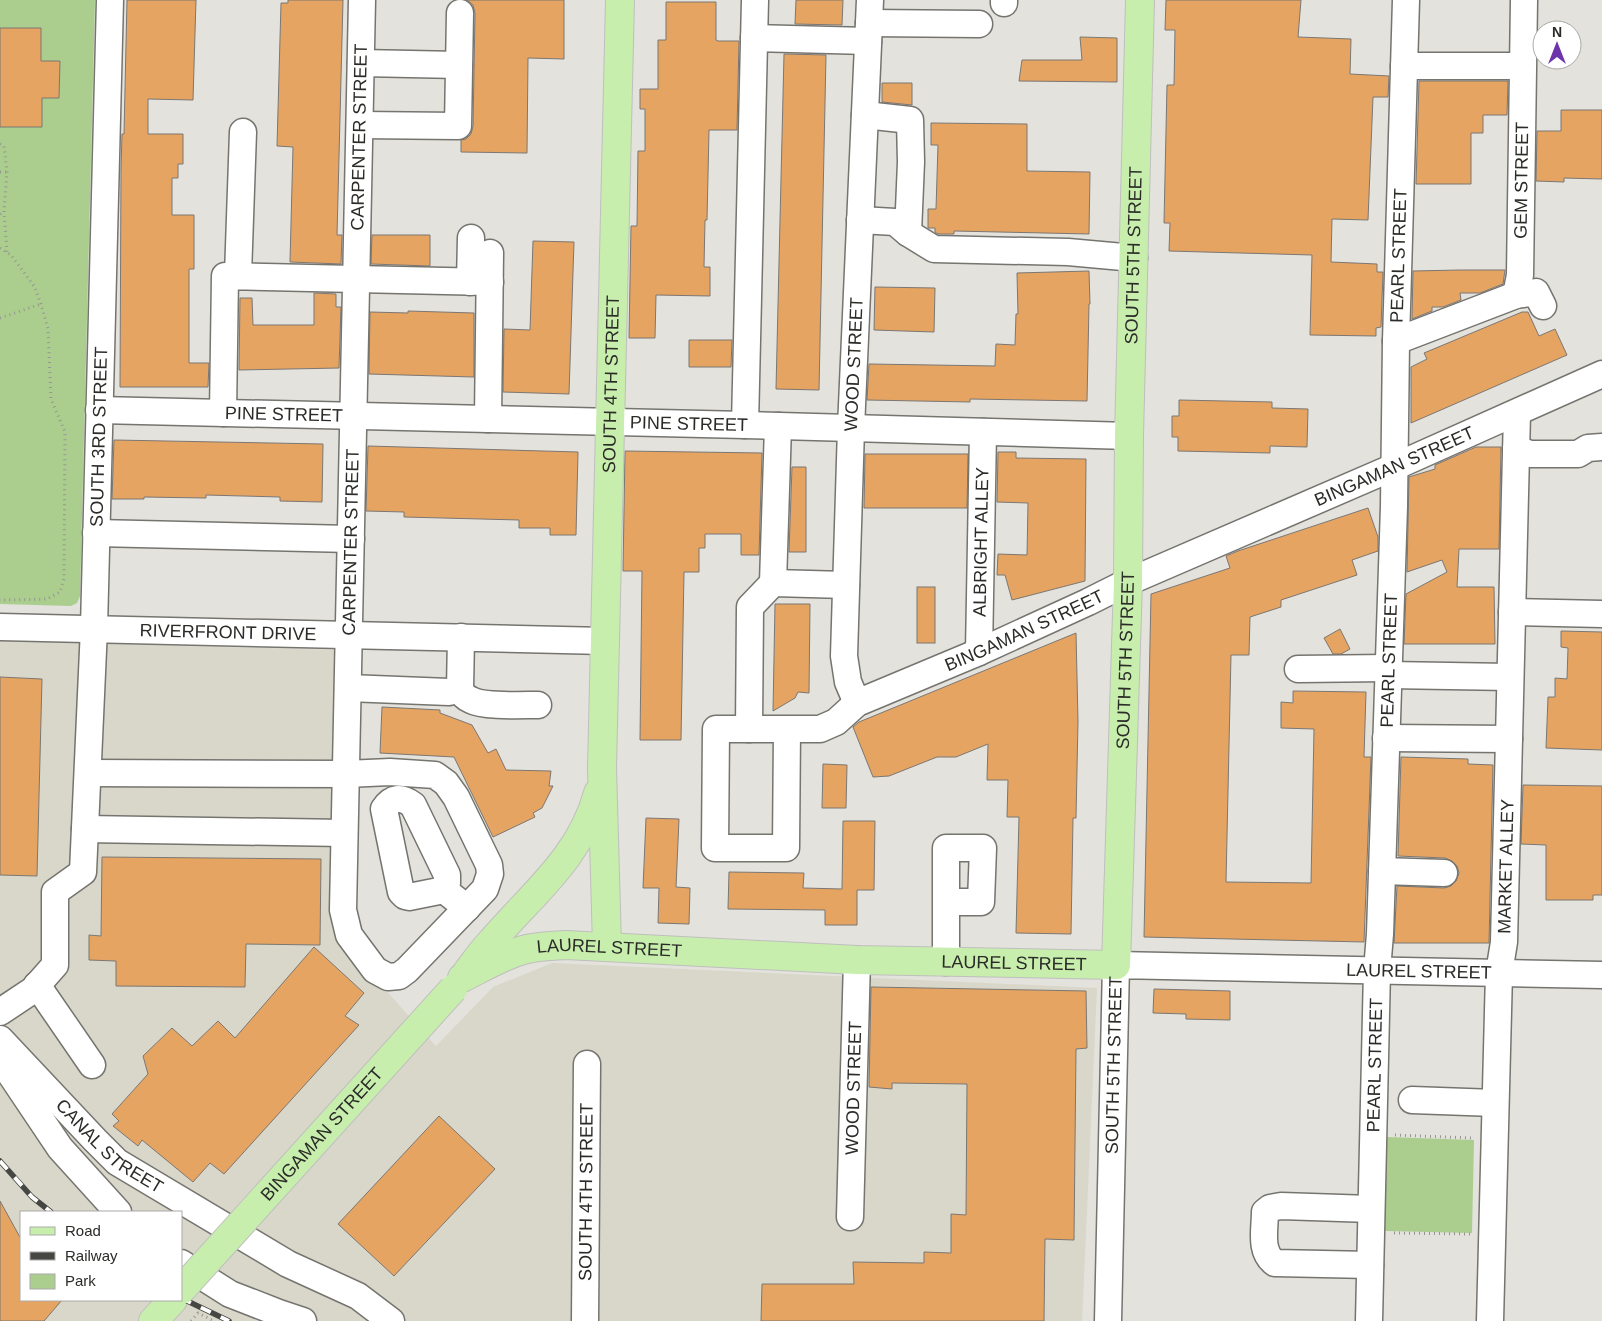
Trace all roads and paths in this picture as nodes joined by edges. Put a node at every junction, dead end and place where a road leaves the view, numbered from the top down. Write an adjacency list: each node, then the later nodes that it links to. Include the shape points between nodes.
1 (110, 0): 39 (street, SOUTH 3RD STREET)
2 (362, 0): 12 (street, CARPENTER STREET)
3 (620, 0): 44 (main road, SOUTH 4TH STREET)
4 (755, 0): 11 (street)
5 (1140, 0): 29 (main road, SOUTH 5TH STREET)
6 (1406, 0): 14 (street, PEARL STREET)
7 (1524, 0): 15 (street, GEM STREET)
8 (460, 13): 13 (street)
9 (869, 21): 10 (street); 11 (street); 16 (street, WOOD STREET)
10 (979, 24)
11 (754, 38): 45 (street)
12 (361, 63): 13 (street); 17 (street, CARPENTER STREET)
13 (459, 65): 17 (street, via 458,126)
14 (1404, 66): 15 (street); 37 (street, PEARL STREET)
15 (1522, 66): 33 (street, GEM STREET, via 1520,275)
16 (865, 115): 24 (street, WOOD STREET); 25 (street, via 910,120)
17 (360, 125): 31 (street, CARPENTER STREET)
18 (243, 132): 30 (street)
19 (0, 144): 21 (path, via 4,146)
20 (0, 172): 21 (path)
21 (6, 172): 22 (path)
22 (4, 211): 23 (path); 28 (path)
23 (0, 214)
24 (860, 220): 25 (street, via 895,222); 47 (street, WOOD STREET)
25 (908, 233): 29 (street, via 934,249 1068,252)
26 (481, 245): 32 (street)
27 (0, 248): 28 (path)
28 (6, 252): 34 (path, via 34,286)
29 (1134, 258): 49 (main road, SOUTH 5TH STREET)
30 (238, 275): 31 (street); 41 (street, via 225,276)
31 (357, 278): 32 (street); 42 (street, CARPENTER STREET)
32 (480, 282): 43 (street)
33 (1516, 295): 35 (street, via 1536,292); 37 (street, via 1484,298)
34 (42, 304): 36 (path); 58 (path, via 48,329 51,399 65,432 64,579 60,592 47,599)
35 (1543, 306)
36 (0, 318)
37 (1396, 341): 52 (street, PEARL STREET)
38 (1602, 374): 40 (street, BINGAMAN STREET)
39 (99, 410): 41 (street, PINE STREET); 53 (street, SOUTH 3RD STREET)
40 (1517, 412): 51 (street, MARKET ALLEY); 52 (street, BINGAMAN STREET)
41 (222, 413): 42 (street, PINE STREET)
42 (354, 416): 43 (street, PINE STREET); 54 (street, CARPENTER STREET)
43 (488, 419): 44 (street, PINE STREET)
44 (610, 422): 45 (street, PINE STREET); 65 (main road, SOUTH 4TH STREET)
45 (746, 425): 46 (street, PINE STREET)
46 (778, 426): 47 (street, PINE STREET); 56 (street)
47 (851, 428): 48 (street, PINE STREET); 57 (street, WOOD STREET)
48 (983, 432): 49 (street, PINE STREET); 66 (street, ALBRIGHT ALLEY)
49 (1129, 436): 55 (main road, SOUTH 5TH STREET)
50 (1602, 447): 51 (street, via 1588,448 1578,454 1530,454)
51 (1516, 449): 59 (street, MARKET ALLEY)
52 (1394, 467): 55 (street, BINGAMAN STREET); 68 (street, PEARL STREET)
53 (96, 533): 54 (street); 62 (street, SOUTH 3RD STREET)
54 (351, 538): 63 (street, CARPENTER STREET)
55 (1128, 582): 66 (street, BINGAMAN STREET); 93 (main road, SOUTH 5TH STREET)
56 (773, 583): 57 (street); 74 (street, via 750,606)
57 (846, 585): 72 (street, WOOD STREET, via 844,656 848,682)
58 (0, 600)
59 (1512, 612): 60 (street); 69 (street, MARKET ALLEY)
60 (1602, 614)
61 (0, 627): 62 (street, RIVERFRONT DRIVE)
62 (94, 628): 63 (street, RIVERFRONT DRIVE); 80 (street, SOUTH 3RD STREET)
63 (349, 635): 64 (street, RIVERFRONT DRIVE); 70 (street, CARPENTER STREET)
64 (461, 637): 65 (street, RIVERFRONT DRIVE); 71 (street)
65 (605, 641): 78 (main road, SOUTH 4TH STREET)
66 (978, 652): 72 (street, BINGAMAN STREET)
67 (1298, 669): 68 (street)
68 (1388, 671): 69 (street); 76 (street, PEARL STREET)
69 (1510, 677): 77 (street, MARKET ALLEY)
70 (348, 688): 71 (street, via 449,692); 81 (street, CARPENTER STREET)
71 (460, 689): 73 (street, via 462,694 481,703)
72 (857, 703): 75 (street, BINGAMAN STREET, via 836,722 820,729)
73 (538, 705)
74 (749, 729): 75 (street, BINGAMAN STREET); 75 (street, BINGAMAN STREET, via 716,729 715,848 786,848)
75 (787, 729)
76 (1386, 738): 77 (street); 85 (street, PEARL STREET)
77 (1508, 739): 95 (street, MARKET ALLEY, via 1504,942)
78 (602, 768): 90 (main road, SOUTH 4TH STREET); 97 (main road, SOUTH 4TH STREET, via 594,808 574,848)
79 (390, 772): 81 (street); 82 (street); 89 (street, via 435,775 456,797 489,865 490,874 484,890)
80 (88, 773): 81 (street); 83 (street, SOUTH 3RD STREET)
81 (346, 774): 84 (street, CARPENTER STREET)
82 (397, 799): 87 (street, via 413,805 447,875); 87 (street, via 389,802 384,810 401,892 409,897)
83 (85, 829): 84 (street); 98 (street, SOUTH 3RD STREET, via 83,872 55,892 55,965)
84 (344, 833): 89 (street, CARPENTER STREET, via 343,910 349,936 375,970 388,977 399,976)
85 (1382, 870): 86 (street); 94 (street, PEARL STREET)
86 (1444, 873)
87 (444, 890): 89 (street)
88 (946, 902): 92 (street)
89 (467, 908)
90 (607, 946): 91 (main road, LAUREL STREET); 97 (main road, LAUREL STREET, via 542,946 524,950 489,964)
91 (857, 960): 92 (main road, LAUREL STREET); 109 (street, WOOD STREET)
92 (946, 962): 93 (main road, LAUREL STREET)
93 (1116, 965): 94 (street, LAUREL STREET); 122 (street, SOUTH 5TH STREET)
94 (1377, 970): 95 (street, LAUREL STREET); 106 (street, PEARL STREET)
95 (1498, 973): 96 (street, LAUREL STREET); 105 (street, MARKET ALLEY)
96 (1602, 976)
97 (458, 984): 114 (main road, BINGAMAN STREET, bridge)
98 (36, 985): 99 (street); 103 (street)
99 (0, 1012)
100 (0, 1039): 120 (street, CANAL STREET, via 117,1162 288,1264 358,1296)
101 (0, 1049): 108 (street, CANAL STREET, via 5,1066 60,1148)
102 (587, 1064): 121 (street, SOUTH 4TH STREET)
103 (92, 1065)
104 (1412, 1100): 105 (street)
105 (1495, 1103): 124 (street, MARKET ALLEY)
106 (1373, 1134): 107 (path); 110 (street, PEARL STREET)
107 (1476, 1138)
108 (117, 1211)
109 (850, 1217)
110 (1371, 1221): 111 (path); 113 (street, PEARL STREET); 113 (street, via 1281,1206 1265,1212 1264,1248 1270,1260 1276,1263)
111 (1475, 1234)
112 (182, 1264): 119 (street, via 230,1294)
113 (1370, 1265): 123 (street, PEARL STREET)
114 (182, 1289)
115 (171, 1301): 116 (main road)
116 (153, 1321)
117 (191, 1321): 118 (path, via 198,1314)
118 (214, 1321)
119 (304, 1321)
120 (391, 1321)
121 (585, 1321)
122 (1108, 1321)
123 (1369, 1321)
124 (1490, 1321)

